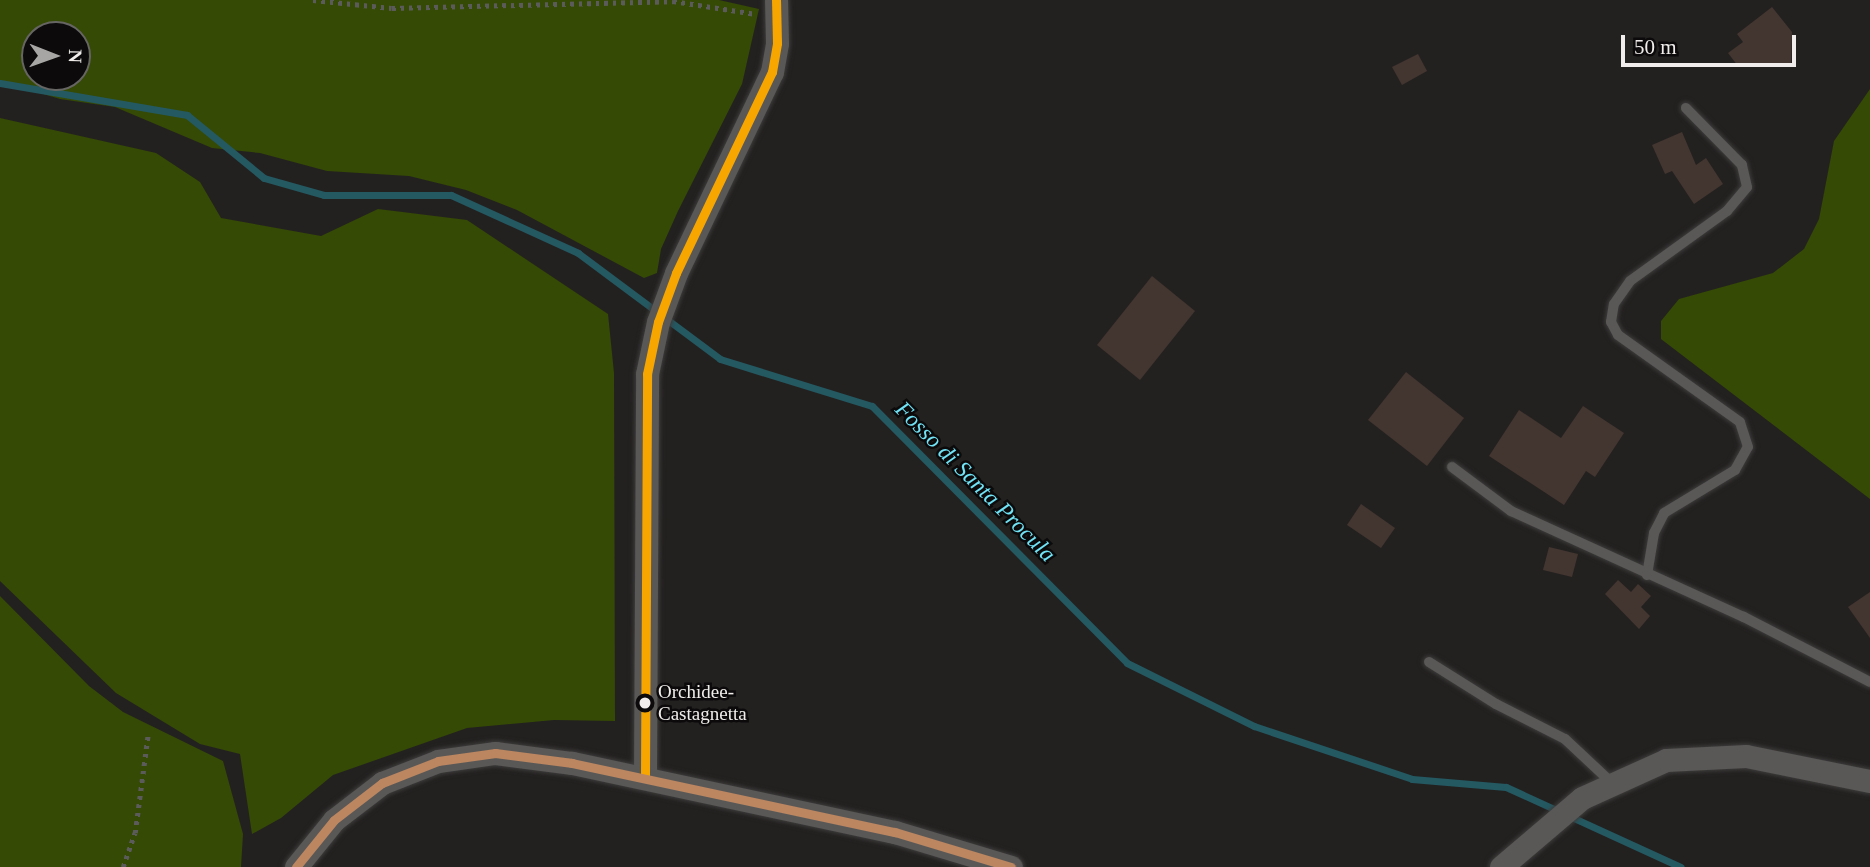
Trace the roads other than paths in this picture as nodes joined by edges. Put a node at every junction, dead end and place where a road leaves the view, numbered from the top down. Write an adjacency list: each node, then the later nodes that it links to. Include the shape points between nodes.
1 (777, 6): 7 (street, via 776,55 769,81 666,299 650,360)
2 (1686, 108): 4 (lane, via 1742,165 1747,187 1727,211 1636,275 1614,303 1611,323 1618,335 1740,422 1748,447 1735,470 1664,513 1654,533)
3 (1452, 467): 4 (lane, via 1511,512)
4 (1647, 575): 6 (lane, via 1744,617)
5 (1429, 662): 9 (lane, via 1496,704 1565,739)
6 (1870, 682)
7 (645, 777): 10 (street, via 504,754 438,761 365,794 334,820); 11 (street, via 895,832)
8 (1870, 781): 9 (street, via 1761,757 1714,755 1666,760)
9 (1612, 783): 12 (street, via 1582,798)
10 (296, 867)
11 (1011, 867)
12 (1502, 867)

